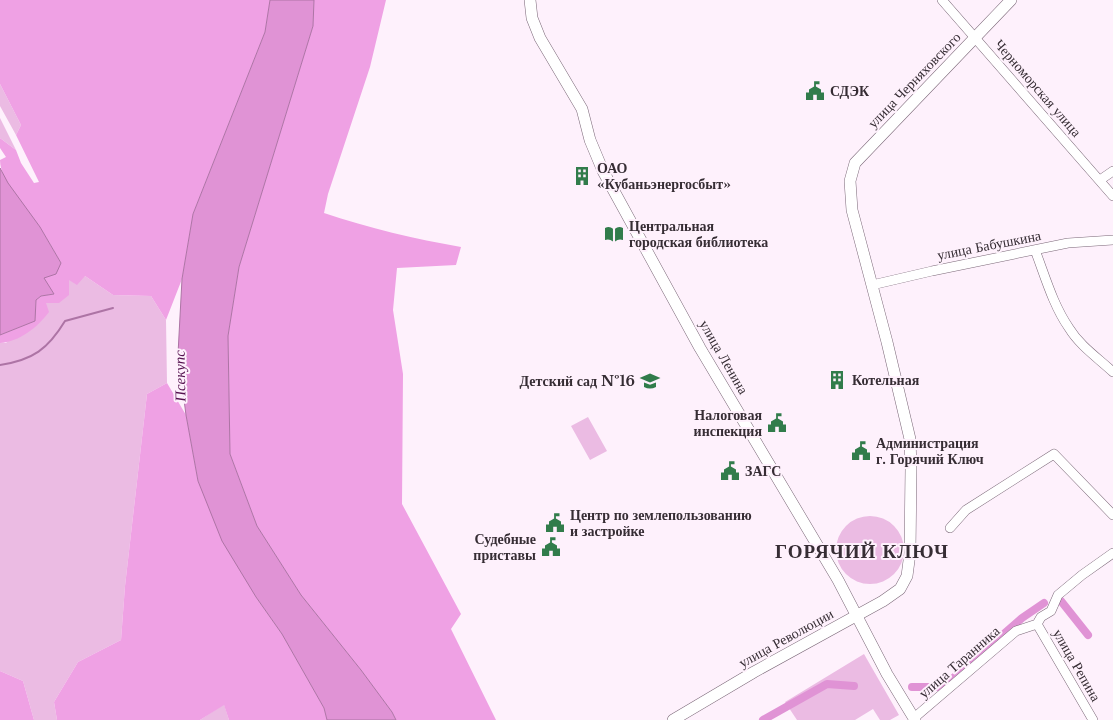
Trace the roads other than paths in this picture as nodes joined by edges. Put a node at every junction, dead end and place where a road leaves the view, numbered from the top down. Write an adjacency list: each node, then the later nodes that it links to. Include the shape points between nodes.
1 (530, 0): 15 (street, улица Ленина, via 532,18 540,38 582,109 603,171 700,348)
2 (942, 0): 4 (street, Черноморская улица)
3 (1011, 0): 4 (street, улица Черняховского)
4 (976, 37): 6 (street, Черноморская улица); 10 (street, улица Черняховского, via 855,163 851,172 852,210)
5 (1113, 171): 6 (street)
6 (1100, 180): 7 (street, Черноморская улица)
7 (1113, 196)
8 (1113, 240): 9 (street, улица Бабушкина, via 1068,243)
9 (1035, 250): 10 (street, улица Бабушкина); 11 (street, via 1060,314 1070,330)
10 (872, 285): 15 (street, улица Революции, via 910,440 910,553 907,576 900,589)
11 (1113, 372)
12 (1113, 515): 13 (street, via 1054,454 966,510)
13 (950, 528)
14 (1113, 553): 16 (street, улица Таранника, via 1058,595 1051,611)
15 (857, 615): 17 (street, улица Ленина); 18 (street, улица Революции)
16 (1037, 624): 17 (street, улица Таранника, via 1016,631); 19 (street, улица Репина)
17 (914, 719)
18 (673, 720)
19 (1093, 720)

